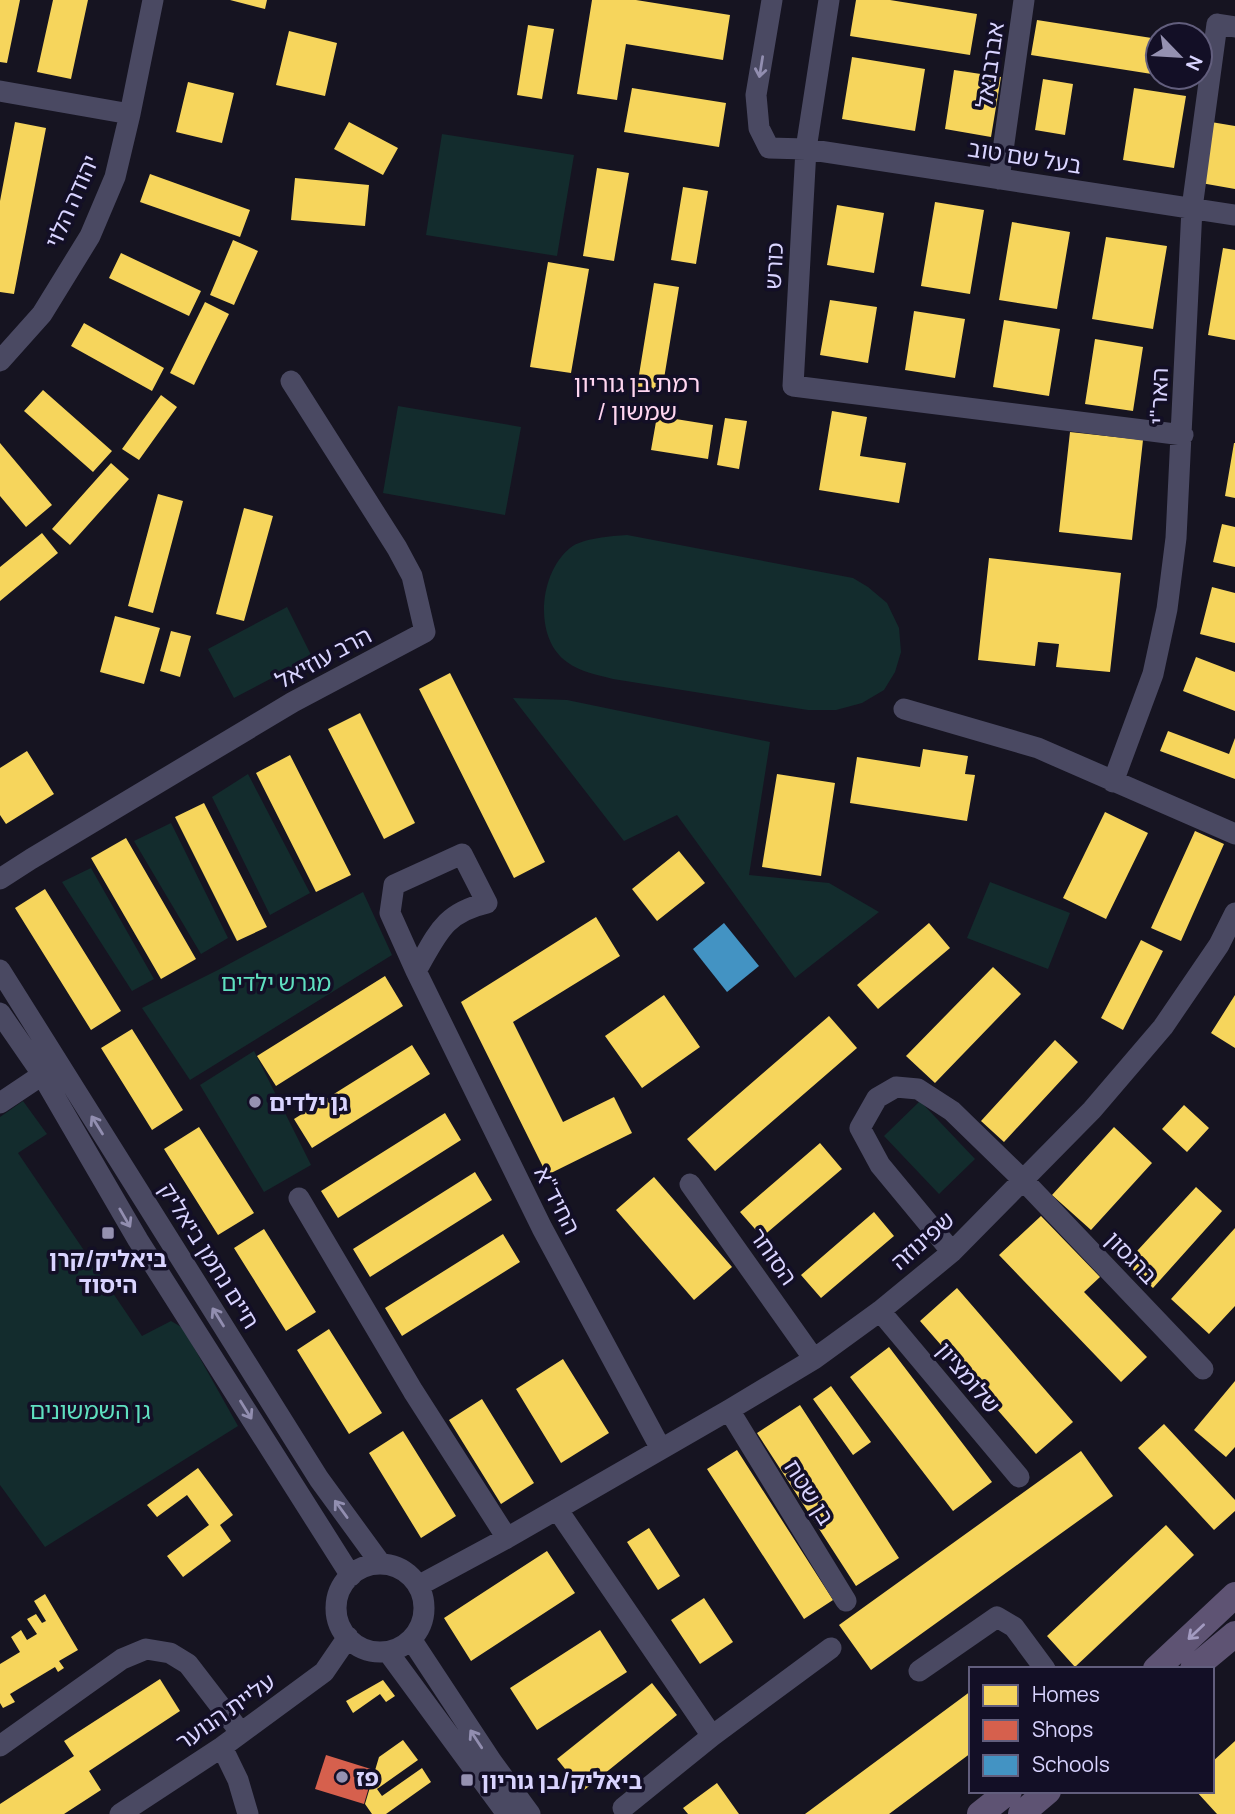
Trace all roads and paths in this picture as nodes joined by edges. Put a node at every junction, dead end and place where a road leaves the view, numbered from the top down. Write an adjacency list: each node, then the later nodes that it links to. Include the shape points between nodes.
1 (153, 0): 7 (street, יהודה הלוי)
2 (772, 0): 8 (street, בעל שם טוב, one-way to 8, via 757,95 759,128 769,148)
3 (829, 0): 8 (street)
4 (1024, 0): 9 (street, אברבנאל)
5 (1235, 27): 10 (street, האר"י, via 1217,24)
6 (0, 91): 7 (street)
7 (130, 114): 12 (street, יהודה הלוי, via 115,177 90,236 43,314)
8 (806, 149): 9 (street, בעל שם טוב); 14 (street, כורש, via 793,386)
9 (999, 179): 10 (street, בעל שם טוב)
10 (1192, 208): 11 (street, בעל שם טוב); 14 (street, האר"י)
11 (1235, 215)
12 (0, 361)
13 (291, 380): 18 (street, הרב עוזיאל, via 412,576 425,632 293,702)
14 (1182, 435): 16 (street, האר"י, via 1167,609 1153,674)
15 (904, 709): 16 (street, via 1038,748)
16 (1113, 782): 17 (street)
17 (1235, 834)
18 (0, 879)
19 (1235, 913): 25 (street, שפינוזה, via 1219,945 1163,1027)
20 (0, 970): 37 (street, חיים נחמן ביאליק, one-way to 20, via 319,1479)
21 (416, 971): 21 (street, החיד"א, via 390,913 394,885 462,854 487,903 447,920); 33 (street, החיד"א, via 542,1228)
22 (0, 1013): 23 (street)
23 (42, 1075): 24 (street); 38 (street, one-way to 38, via 138,1240)
24 (0, 1103)
25 (1024, 1181): 28 (street, שפינוזה); 28 (street, ברגסון, via 951,1111 918,1089 896,1087 877,1098 860,1128 880,1166); 31 (street, ברגסון)
26 (690, 1184): 30 (street, הסוחר)
27 (299, 1198): 36 (street)
28 (952, 1252): 29 (street, שפינוזה)
29 (880, 1311): 30 (street, שפינוזה); 34 (street, שלומציון)
30 (814, 1359): 32 (street, שפינוזה)
31 (1203, 1369)
32 (729, 1410): 33 (street, שפינוזה); 41 (street, בן שטח)
33 (660, 1450): 35 (street, שפינוזה)
34 (1018, 1477)
35 (557, 1509): 36 (street, שפינוזה); 52 (street)
36 (507, 1538): 39 (street, שפינוזה)
37 (381, 1564): 38 (street); 39 (street, via 409,1574)
38 (351, 1576): 43 (street, via 337,1599 340,1626)
39 (418, 1586): 44 (street, via 424,1614)
40 (1235, 1595): 48 (main road, one-way to 48)
41 (846, 1601)
42 (1235, 1634): 49 (main road)
43 (348, 1637): 46 (street, via 359,1647); 51 (street, עליית הנוער, via 324,1672)
44 (411, 1639): 46 (street); 61 (street, one-way to 44)
45 (831, 1648): 52 (street)
46 (388, 1651): 60 (street)
47 (1044, 1667): 50 (street, via 1014,1627 997,1617)
48 (1158, 1667)
49 (1195, 1667)
50 (919, 1671)
51 (241, 1733): 53 (street, via 188,1664 170,1653 146,1649 122,1659); 54 (street, עליית הנוער)
52 (712, 1736): 57 (street)
53 (0, 1746)
54 (222, 1747): 58 (street, עליית הנוער); 59 (street)
55 (1006, 1793): 62 (main road)
56 (1046, 1793): 63 (main road)
57 (623, 1808)
58 (120, 1814)
59 (248, 1814)
60 (507, 1814)
61 (530, 1814)
62 (980, 1814)
63 (1021, 1814)

